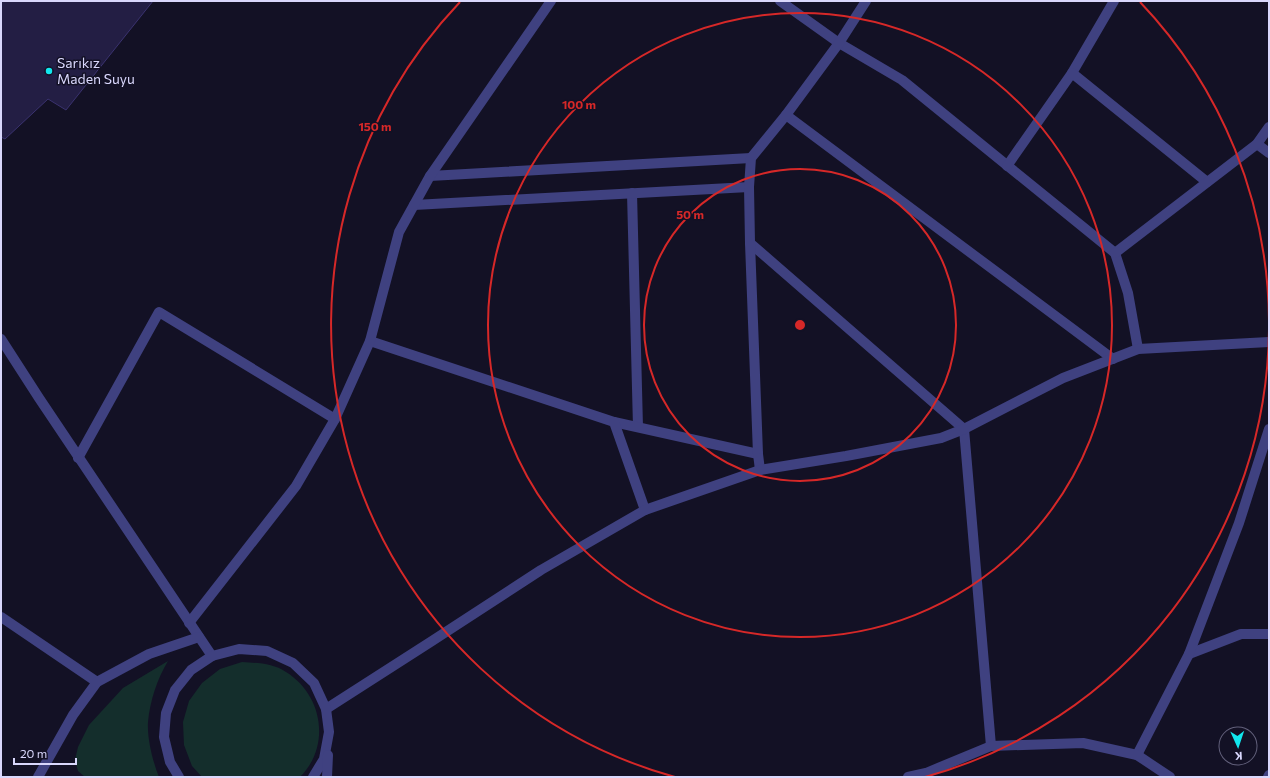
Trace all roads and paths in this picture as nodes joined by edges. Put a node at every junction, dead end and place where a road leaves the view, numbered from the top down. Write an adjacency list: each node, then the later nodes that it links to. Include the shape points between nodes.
1 (551, 1): 13 (street)
2 (780, 1): 5 (street)
3 (866, 1): 5 (street)
4 (1114, 1): 6 (street)
5 (839, 43): 7 (street); 12 (street, via 902,80)
6 (1072, 73): 12 (street); 14 (street)
7 (786, 115): 11 (street); 24 (street)
8 (1269, 127): 9 (street)
9 (1257, 144): 10 (street); 14 (street)
10 (1269, 153)
11 (751, 158): 13 (street); 15 (street)
12 (1007, 166): 19 (street)
13 (430, 176): 17 (street)
14 (1207, 182): 19 (street)
15 (750, 187): 16 (street); 18 (street)
16 (632, 194): 17 (street); 27 (street)
17 (414, 205): 21 (street, via 399,232)
18 (750, 243): 28 (street); 30 (street)
19 (1115, 253): 23 (street, via 1128,293)
20 (1, 339): 31 (street)
21 (370, 341): 25 (street); 26 (street)
22 (1269, 342): 23 (street)
23 (1138, 349): 24 (street)
24 (1113, 359): 28 (street, via 1063,378)
25 (335, 419): 31 (street, via 159,312); 35 (street, via 296,486)
26 (614, 422): 27 (street); 33 (street)
27 (638, 427): 30 (street)
28 (964, 429): 32 (street, via 941,438); 43 (street)
29 (1269, 429): 38 (street, via 1239,523)
30 (758, 454): 32 (street)
31 (78, 458): 35 (street)
32 (760, 470): 33 (street)
33 (645, 510): 41 (street, via 541,570)
34 (1, 617): 40 (street)
35 (189, 622): 37 (street)
36 (1269, 634): 38 (street, via 1241,634)
37 (199, 637): 39 (street); 40 (street, via 149,654)
38 (1189, 654): 44 (street)
39 (212, 656): 41 (street, via 239,649 267,651 293,663 314,683); 47 (street, via 191,670 175,690 166,713 164,737 170,762)
40 (97, 682): 46 (street, via 73,715)
41 (326, 709): 42 (street)
42 (329, 732): 48 (street, via 324,759); 49 (street)
43 (991, 746): 44 (street, via 1083,743); 50 (street, via 926,773)
44 (1137, 755): 45 (street)
45 (1165, 776)
46 (38, 777)
47 (179, 777)
48 (314, 777)
49 (327, 777)
50 (908, 777)

